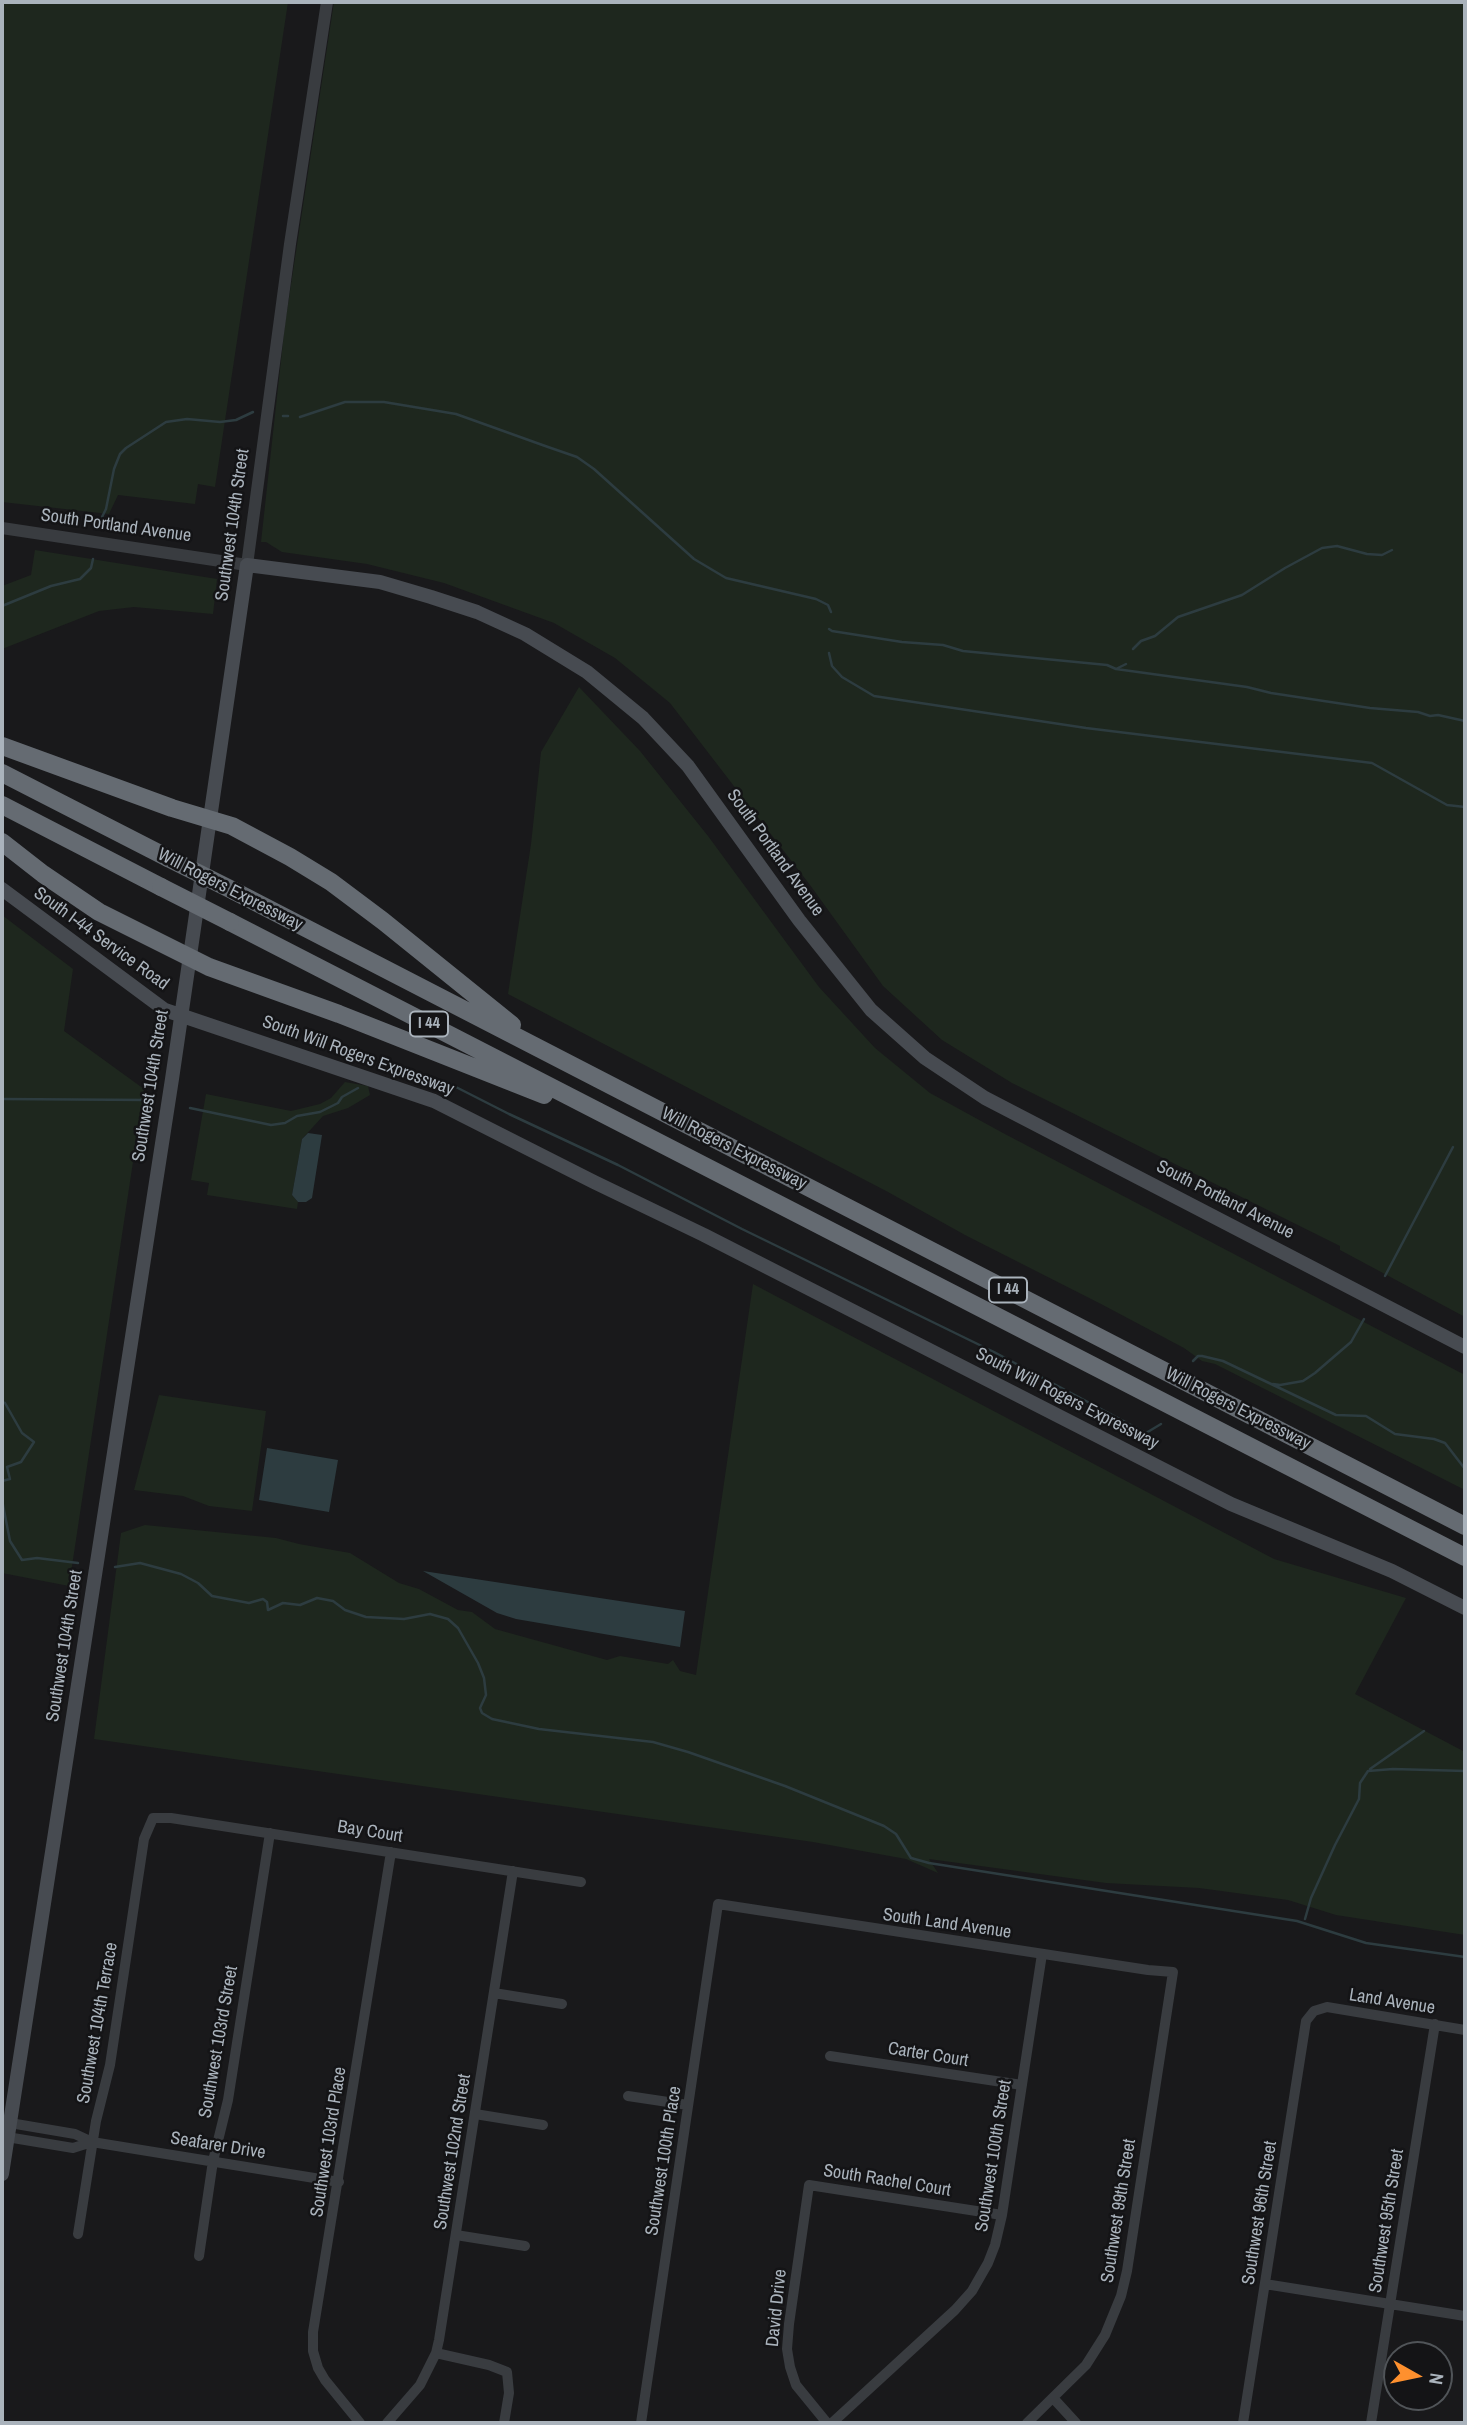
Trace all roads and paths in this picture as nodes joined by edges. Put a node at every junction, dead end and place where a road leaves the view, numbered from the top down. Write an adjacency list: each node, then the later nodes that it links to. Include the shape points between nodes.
1 (327, 2): 3 (street, Southwest 104th Street)
2 (2, 528): 3 (street, South Portland Avenue)
3 (247, 565): 7 (main road, Southwest 104th Street); 14 (main road, South Portland Avenue, via 380,582 477,611 577,666 643,718 688,766 799,920 871,1010 925,1058 985,1098)
4 (2, 746): 7 (highway)
5 (2, 773): 12 (highway, Will Rogers Expressway / I 44, bridge)
6 (2, 805): 13 (highway, Will Rogers Expressway / I 44, bridge)
7 (211, 818): 10 (main road, Southwest 104th Street); 12 (highway, via 331,882)
8 (2, 842): 10 (highway, via 99,912)
9 (2, 889): 11 (main road, South I-44 Service Road, via 165,1010)
10 (189, 957): 11 (main road, Southwest 104th Street); 13 (highway)
11 (181, 1015): 17 (main road, South Will Rogers Expressway, via 434,1101 1231,1504); 37 (main road, Southwest 104th Street)
12 (551, 1055): 15 (highway, Will Rogers Expressway / I 44)
13 (627, 1127): 16 (highway, Will Rogers Expressway / I 44)
14 (1465, 1347)
15 (1465, 1526)
16 (1465, 1557)
17 (1465, 1608)
18 (153, 1818): 19 (street, Bay Court); 38 (street, Southwest 104th Terrace, via 144,1839 108,2073)
19 (270, 1833): 20 (street, Bay Court); 39 (street, Southwest 103rd Street, via 230,2093)
20 (391, 1852): 21 (street, Bay Court); 41 (street, Southwest 103rd Place)
21 (513, 1871): 22 (street, Bay Court); 26 (street, Southwest 102nd Street)
22 (581, 1882)
23 (718, 1904): 24 (street, South Land Avenue); 34 (street, Southwest 100th Place)
24 (1042, 1954): 25 (street, South Land Avenue); 32 (street, Southwest 100th Street)
25 (1173, 1972): 52 (street, Southwest 99th Street, via 1124,2286 1098,2347)
26 (494, 1993): 27 (street); 35 (street, Southwest 102nd Street)
27 (562, 2004)
28 (1314, 2011): 29 (street, Land Avenue, via 1331,2007); 48 (street, Southwest 96th Street, via 1304,2027)
29 (1435, 2024): 30 (street, Land Avenue); 49 (street, Southwest 95th Street)
30 (1465, 2030)
31 (830, 2056): 32 (street, Carter Court)
32 (1022, 2085): 43 (street, Southwest 100th Street)
33 (628, 2096): 34 (street)
34 (688, 2105): 56 (street, Southwest 100th Place)
35 (475, 2114): 36 (street); 45 (street, Southwest 102nd Street)
36 (543, 2125)
37 (9, 2130): 38 (street, Seafarer Drive, via 75,2134); 40 (main road, Southwest 104th Street)
38 (92, 2142): 39 (street, Seafarer Drive); 44 (street, Southwest 104th Terrace)
39 (213, 2161): 41 (street, Seafarer Drive); 47 (street, Southwest 103rd Street)
40 (2, 2174)
41 (339, 2182): 53 (street, Southwest 103rd Place, via 313,2351 325,2380)
42 (809, 2185): 43 (street, South Rachel Court); 57 (street, David Drive, via 788,2349 796,2385)
43 (1002, 2215): 57 (street, Southwest 100th Street, via 988,2263 964,2301)
44 (78, 2234)
45 (456, 2235): 46 (street); 51 (street, Southwest 102nd Street)
46 (525, 2246)
47 (199, 2256)
48 (1265, 2284): 49 (street); 60 (street, Southwest 96th Street)
49 (1390, 2304): 50 (street); 61 (street, Southwest 95th Street)
50 (1465, 2316)
51 (436, 2353): 54 (street, Southwest 102nd Street, via 416,2391); 55 (street, via 507,2372)
52 (1054, 2399): 58 (street, Southwest 99th Street); 59 (street)
53 (360, 2423)
54 (387, 2423)
55 (504, 2423)
56 (640, 2423)
57 (829, 2423)
58 (1027, 2423)
59 (1076, 2423)
60 (1243, 2423)
61 (1371, 2423)

